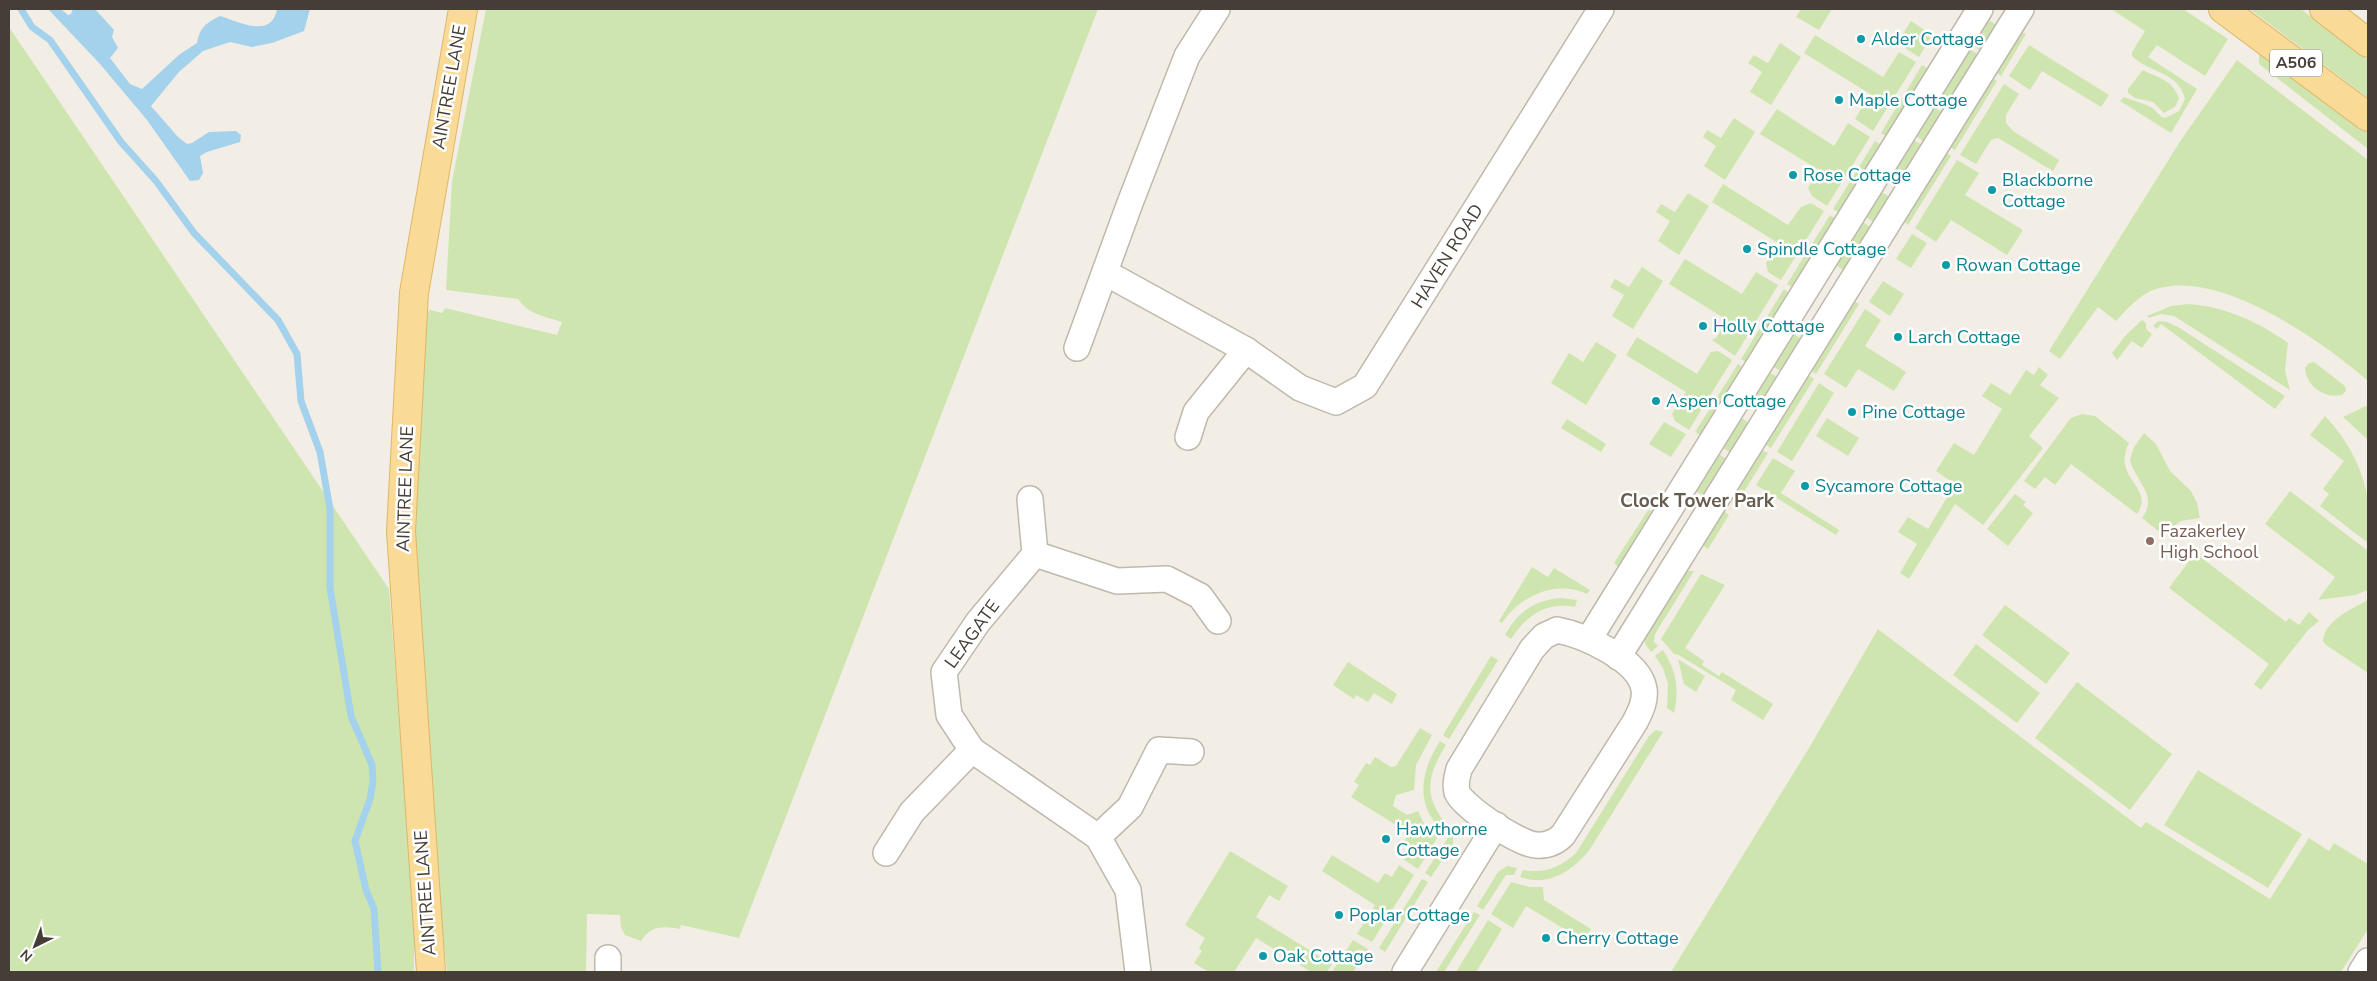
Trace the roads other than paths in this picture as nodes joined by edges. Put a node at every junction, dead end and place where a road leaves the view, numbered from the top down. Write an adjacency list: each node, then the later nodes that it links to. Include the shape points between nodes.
1 (462, 9): 38 (main road, AINTREE LANE, via 414,293 401,531)
2 (1217, 9): 16 (street, via 1187,56)
3 (1601, 9): 21 (street, HAVEN ROAD, via 1365,386 1336,402 1300,388)
4 (1980, 9): 10 (street)
5 (1984, 9): 8 (street, via 1994,18)
6 (2223, 9): 12 (main road, A506)
7 (2324, 9): 9 (main road)
8 (2016, 17): 11 (street)
9 (2368, 43)
10 (1928, 93): 11 (street); 13 (street)
11 (1957, 112): 14 (street)
12 (2368, 117)
13 (1876, 179): 14 (street); 15 (street)
14 (1904, 197): 17 (street)
15 (1823, 264): 17 (street); 18 (street)
16 (1106, 273): 20 (street); 21 (street, HAVEN ROAD)
17 (1851, 282): 19 (street)
18 (1788, 321): 19 (street, via 1800,333); 22 (street)
19 (1817, 337): 23 (street)
20 (1078, 348)
21 (1246, 350): 24 (street, via 1196,412)
22 (1735, 406): 23 (street); 25 (street)
23 (1763, 423): 27 (street)
24 (1188, 437)
25 (1680, 494): 27 (street, via 1697,500); 30 (street)
26 (1030, 499): 28 (street)
27 (1709, 511): 31 (street)
28 (1035, 554): 29 (street, via 1117,581 1167,579 1200,596); 32 (street, LEAGATE, via 978,622 944,672 948,715)
29 (1218, 621)
30 (1589, 639): 31 (street); 34 (street, via 1557,630 1544,636 1532,649 1459,769 1457,791 1462,801)
31 (1618, 657): 34 (street, via 1637,672 1644,689 1643,706 1563,835 1556,842 1535,845)
32 (972, 750): 35 (street, LEAGATE); 36 (street, via 912,812)
33 (1191, 752): 35 (street, via 1158,750 1130,807)
34 (1496, 825): 40 (street)
35 (1098, 837): 39 (street, LEAGATE, via 1128,890)
36 (886, 853)
37 (2368, 961): 41 (street)
38 (431, 972)
39 (1138, 972)
40 (1405, 972)
41 (2361, 972)

